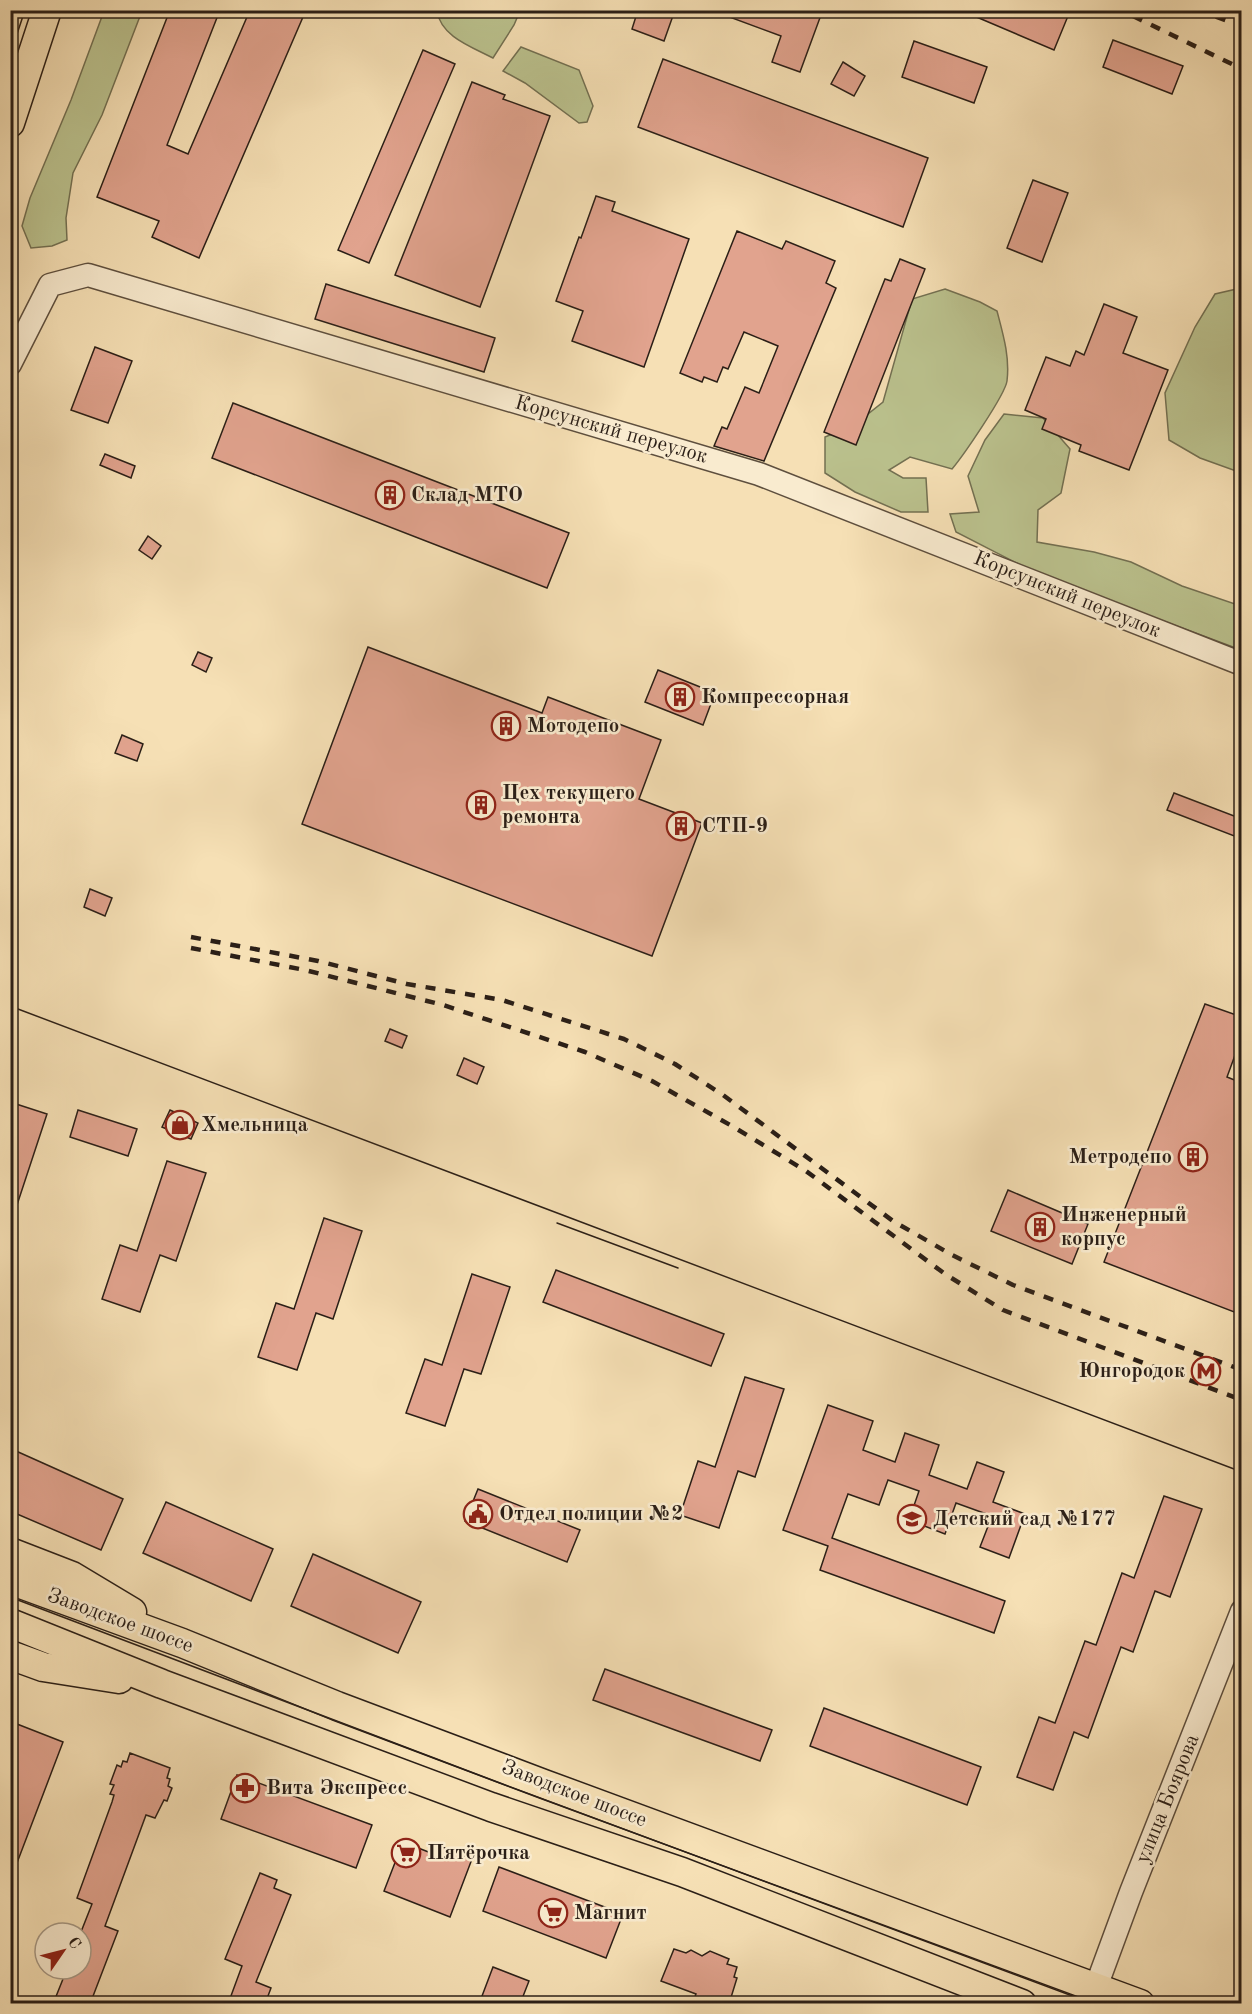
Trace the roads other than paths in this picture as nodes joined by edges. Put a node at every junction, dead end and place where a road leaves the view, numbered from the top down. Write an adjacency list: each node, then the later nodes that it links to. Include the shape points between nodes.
1 (47, 10): 2 (main road)
2 (10, 123)
3 (10, 364): 4 (street, Корсунский переулок, via 50,285 88,275 759,474)
4 (1242, 664)
5 (10, 1552): 9 (main road, via 72,1576)
6 (10, 1580): 9 (main road, Заводское шоссе)
7 (1242, 1611): 12 (street, улица Боярова)
8 (10, 1623): 11 (main road, Заводское шоссе)
9 (182, 1643): 12 (main road, Заводское шоссе, via 544,1784)
10 (10, 1655): 11 (main road, via 43,1667)
11 (162, 1684): 13 (main road, Заводское шоссе, via 491,1807 682,1872)
12 (1096, 1987): 14 (main road, Заводское шоссе)
13 (1022, 2004)
14 (1140, 2004)

